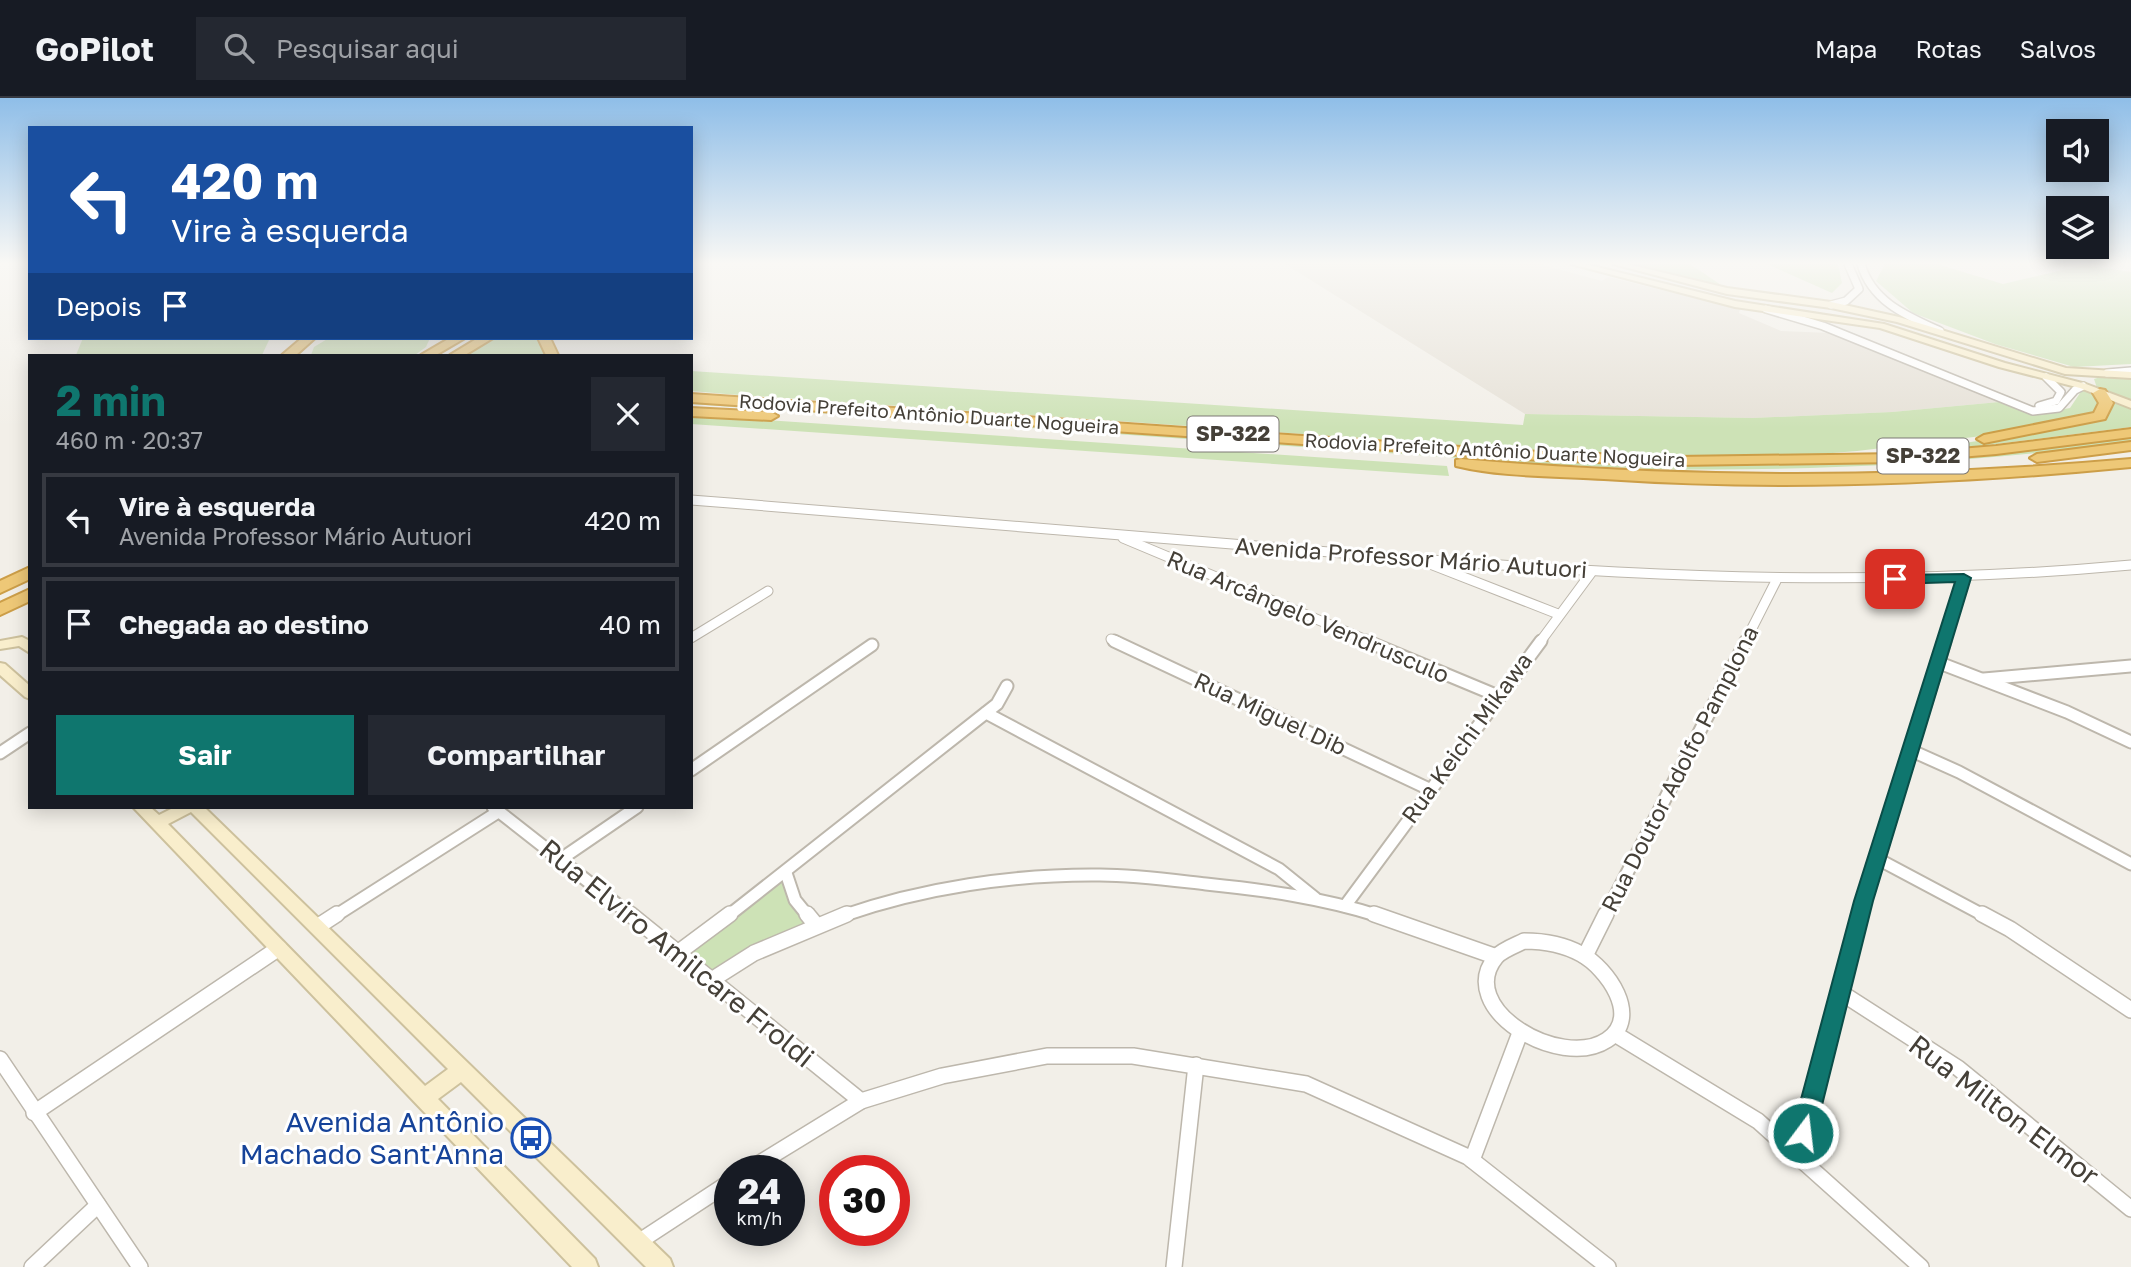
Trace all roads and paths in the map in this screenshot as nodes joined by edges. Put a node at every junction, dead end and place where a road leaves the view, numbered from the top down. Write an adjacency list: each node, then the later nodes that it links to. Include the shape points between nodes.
1 (1797, 319): 6 (street)
2 (1840, 319): 3 (street)
3 (1844, 319): 6 (street); 19 (street)
4 (1887, 319): 7 (street)
5 (1917, 319): 7 (street)
6 (1823, 326): 23 (street)
7 (1942, 332): 18 (street, via 2054,368)
8 (307, 340): 13 (highway)
9 (320, 340): 14 (highway)
10 (433, 340): 15 (highway)
11 (455, 340): 16 (highway)
12 (483, 340): 17 (highway)
13 (289, 354)
14 (305, 354)
15 (421, 354)
16 (429, 354)
17 (458, 354)
18 (2131, 373)
19 (2046, 377): 20 (street); 23 (street, via 2060,388 2056,401 2043,406)
20 (2083, 386): 21 (street); 23 (street, via 2075,390 2069,404 2056,410 2033,411)
21 (2098, 392): 24 (street); 30 (highway, via 2106,403 2100,416 2042,430 1857,454)
22 (693, 396): 25 (highway, Rodovia Prefeito Antônio Duarte Nogueira / SP-322)
23 (2015, 405)
24 (2131, 405)
25 (830, 407): 30 (highway, Rodovia Prefeito Antônio Duarte Nogueira / SP-322, via 1520,455)
26 (693, 409): 29 (highway, Rodovia Prefeito Antônio Duarte Nogueira / SP-322)
27 (2131, 433): 30 (highway, Rodovia Prefeito Antônio Duarte Nogueira / SP-322, via 1923,456)
28 (2131, 446): 29 (highway, Rodovia Prefeito Antônio Duarte Nogueira / SP-322, via 1982,464 1810,473 1661,473)
29 (1450, 462): 31 (highway, via 1620,478 1741,482 1940,479)
30 (1714, 462)
31 (2131, 463)
32 (693, 500): 33 (street, Avenida Professor Mário Autuori)
33 (1119, 536): 34 (street, Avenida Professor Mário Autuori); 56 (street, Rua Arcângelo Vendrusculo)
34 (1420, 560): 37 (street, Avenida Professor Mário Autuori); 44 (street)
35 (2131, 565): 38 (street, Avenida Professor Mário Autuori)
36 (28, 573): 40 (highway)
37 (1591, 573): 39 (street, Avenida Professor Mário Autuori); 44 (street, Rua Keichi Mikawa)
38 (1964, 578): 39 (street, Avenida Professor Mário Autuori); 50 (street)
39 (1776, 581): 81 (street, Rua Doutor Adolfo Pamplona)
40 (0, 588)
41 (768, 590): 45 (street)
42 (28, 595): 43 (highway)
43 (0, 610)
44 (1558, 614): 56 (street, Rua Keichi Mikawa)
45 (693, 637)
46 (1111, 639): 63 (street, Rua Miguel Dib)
47 (0, 645): 49 (street, via 22,641)
48 (872, 645): 62 (street)
49 (28, 647)
50 (1937, 662): 53 (street); 60 (street)
51 (2131, 666): 53 (street)
52 (0, 667): 54 (street)
53 (1981, 679): 59 (street)
54 (24, 680)
55 (1007, 686): 57 (street)
56 (1498, 696): 63 (street, Rua Keichi Mikawa)
57 (986, 713): 73 (street); 74 (street, via 1279,869)
58 (28, 734): 61 (street)
59 (2131, 742)
60 (1910, 750): 71 (street); 72 (street)
61 (0, 753)
62 (693, 768)
63 (1429, 789): 75 (street, Rua Keichi Mikawa)
64 (143, 809): 69 (street)
65 (184, 809): 69 (street)
66 (197, 809): 77 (street)
67 (496, 809): 70 (street, Rua Elviro Amilcare Froldi); 77 (street)
68 (634, 809): 70 (street)
69 (157, 823): 78 (street)
70 (561, 859): 79 (street, Rua Elviro Amilcare Froldi)
71 (1877, 859): 83 (street); 84 (street, via 2010,929)
72 (2131, 864)
73 (786, 873): 76 (street, via 795,901); 79 (street)
74 (1317, 899): 75 (street); 76 (street, via 1220,884 1093,875 939,890)
75 (1345, 906): 80 (street)
76 (816, 925): 82 (street, via 743,958)
77 (317, 928): 89 (street)
78 (279, 948): 90 (street); 92 (street)
79 (679, 952): 82 (street, Rua Elviro Amilcare Froldi)
80 (1493, 956): 81 (street, via 1524,941 1565,946); 85 (street, via 1486,985 1491,1002)
81 (1585, 956): 86 (street, via 1602,970 1618,995 1622,1020)
82 (713, 979): 91 (street, Rua Elviro Amilcare Froldi)
83 (1840, 992): 94 (street); 98 (street, Rua Milton Elmor, via 1958,1068)
84 (2131, 1010)
85 (1520, 1033): 86 (street, via 1563,1050 1602,1045); 95 (street)
86 (1615, 1034): 94 (street, via 1758,1121)
87 (1, 1062): 92 (street)
88 (1196, 1065): 91 (street, via 1133,1056 1047,1056 942,1076); 95 (street, via 1306,1084); 104 (street)
89 (461, 1070): 90 (street); 99 (street)
90 (425, 1097): 102 (street)
91 (861, 1101): 93 (street)
92 (34, 1114): 97 (street)
93 (773, 1155)
94 (1797, 1156): 106 (street)
95 (1472, 1160): 105 (street)
96 (714, 1192): 99 (street)
97 (98, 1205): 100 (street); 101 (street)
98 (2131, 1209)
99 (637, 1243): 103 (street)
100 (32, 1267)
101 (140, 1267)
102 (587, 1267)
103 (662, 1267)
104 (1174, 1267)
105 (1608, 1267)
106 (1921, 1267)

